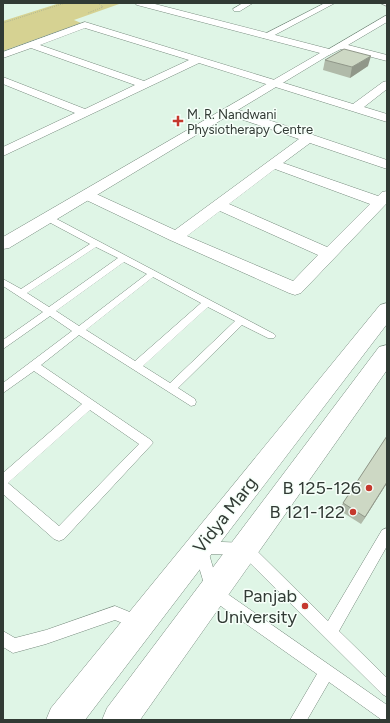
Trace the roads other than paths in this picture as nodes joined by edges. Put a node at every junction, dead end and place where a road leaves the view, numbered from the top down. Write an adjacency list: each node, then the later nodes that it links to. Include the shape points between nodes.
1 (140, 3): 8 (street)
2 (249, 3): 4 (street)
3 (331, 3): 8 (street)
4 (237, 8)
5 (387, 18): 6 (street)
6 (370, 28): 7 (street); 10 (street)
7 (381, 31)
8 (266, 36): 10 (street)
9 (31, 45): 11 (street); 13 (street, via 85,25); 17 (street)
10 (335, 49): 12 (street); 15 (street)
11 (3, 55)
12 (387, 58)
13 (198, 60): 15 (street); 17 (street)
14 (3, 80): 20 (street)
15 (276, 84): 18 (street); 19 (street)
16 (387, 84): 18 (street)
17 (145, 85): 20 (street)
18 (355, 108): 21 (street)
19 (230, 111): 22 (street); 28 (street)
20 (85, 114): 24 (street)
21 (387, 118)
22 (308, 138): 26 (street); 27 (street)
23 (3, 140): 24 (street)
24 (16, 146): 25 (street)
25 (3, 152)
26 (273, 164): 29 (street); 30 (street)
27 (387, 165)
28 (87, 194): 31 (street); 32 (street)
29 (384, 199): 35 (street)
30 (219, 205): 32 (street); 35 (street)
31 (48, 218): 33 (lane); 34 (street)
32 (176, 237): 35 (street, via 295,289)
33 (97, 243): 36 (lane); 39 (lane)
34 (3, 244)
35 (329, 254)
36 (124, 258): 37 (lane); 42 (lane)
37 (152, 274): 40 (lane); 44 (lane)
38 (3, 282): 39 (lane)
39 (21, 293): 42 (lane)
40 (208, 302): 43 (lane); 49 (lane)
41 (387, 310): 57 (street, Vidya Marg)
42 (50, 312): 44 (lane); 46 (lane)
43 (241, 320): 45 (lane); 51 (lane)
44 (80, 330): 48 (lane); 49 (lane)
45 (271, 336)
46 (3, 345)
47 (387, 353): 58 (street)
48 (33, 365): 50 (lane); 53 (lane)
49 (136, 366): 51 (lane)
50 (3, 389)
51 (171, 389): 52 (lane)
52 (191, 402)
53 (89, 404): 54 (lane); 55 (lane, via 147,443 59,535)
54 (3, 480)
55 (3, 486)
56 (387, 534): 61 (lane)
57 (200, 547): 58 (lane); 59 (lane); 60 (street, Vidya Marg)
58 (245, 549): 59 (street); 61 (lane)
59 (213, 592): 63 (lane); 67 (street)
60 (139, 623): 62 (lane, via 115,613 13,646); 66 (street, Vidya Marg)
61 (330, 632): 64 (lane)
62 (3, 638)
63 (327, 672): 65 (lane); 68 (lane)
64 (387, 689)
65 (387, 714)
66 (62, 720)
67 (119, 720)
68 (298, 720)

